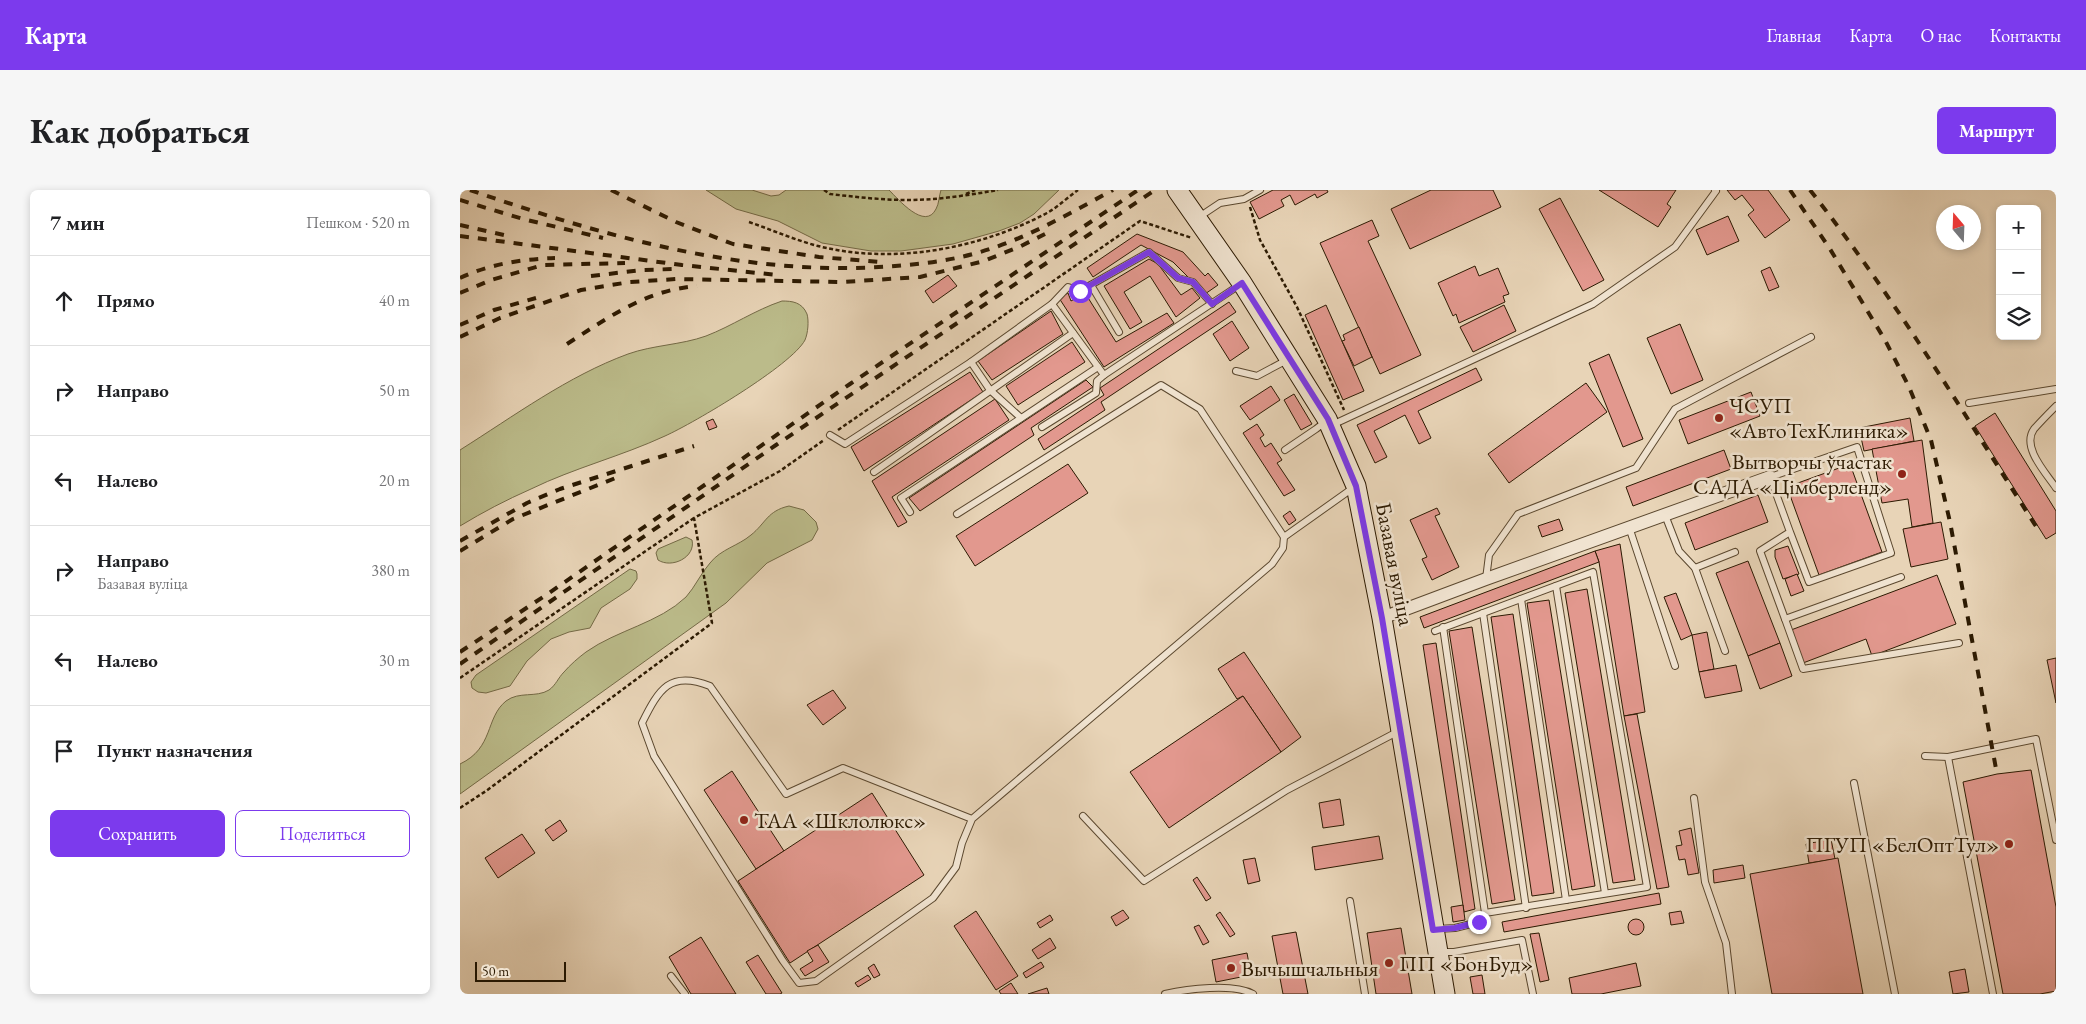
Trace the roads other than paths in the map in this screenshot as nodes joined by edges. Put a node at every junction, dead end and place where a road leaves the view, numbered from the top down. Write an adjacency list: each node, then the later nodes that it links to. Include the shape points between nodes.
1 (1177, 190): 4 (street, Базавая вуліца)
2 (1260, 190): 4 (lane, via 1244,199 1220,203)
3 (1714, 190): 22 (lane, via 1675,246 1593,304)
4 (1198, 218): 5 (street, Базавая вуліца)
5 (1242, 283): 8 (lane); 12 (street, Базавая вуліца)
6 (1091, 285): 7 (lane, via 1080,291 1068,287); 8 (lane, via 1149,252 1178,278 1193,282); 9 (lane)
7 (1052, 304): 10 (lane); 13 (lane)
8 (1212, 304): 16 (lane)
9 (1119, 332)
10 (1073, 333): 14 (lane); 18 (lane)
11 (1811, 338): 39 (lane, via 1675,409 1636,468 1518,514 1489,555)
12 (1290, 358): 15 (lane, via 1257,376); 22 (street, Базавая вуліца)
13 (971, 362): 18 (lane); 24 (lane, via 846,444)
14 (1098, 367): 16 (lane); 21 (lane)
15 (1236, 371)
16 (1104, 374): 23 (lane, via 1097,381 1096,393)
17 (2056, 389): 19 (lane)
18 (990, 390): 21 (lane); 26 (lane)
19 (1969, 403)
20 (2056, 406): 29 (lane, via 2033,430 2031,438 2031,449)
21 (1021, 418): 30 (lane, via 901,498)
22 (1335, 420): 25 (lane); 28 (street, Базавая вуліца)
23 (1042, 427)
24 (830, 436)
25 (1284, 450)
26 (874, 472)
27 (1770, 476): 32 (street); 34 (lane); 34 (lane, via 1857,447 1891,553 1809,582)
28 (1356, 486): 35 (lane); 43 (street, Базавая вуліца)
29 (2056, 488)
30 (910, 512)
31 (957, 514): 35 (lane, via 1162,385 1200,409)
32 (1665, 515): 33 (street); 37 (lane, via 1679,551)
33 (1629, 527): 39 (street); 49 (lane)
34 (1790, 532): 44 (lane, via 1760,551)
35 (1284, 537): 56 (lane, via 1283,548 1272,564)
36 (1735, 552): 37 (lane)
37 (1695, 568): 48 (lane)
38 (1901, 577): 44 (lane)
39 (1486, 579): 43 (street)
40 (1556, 586): 41 (lane); 58 (lane); 58 (lane, via 1593,572 1646,887)
41 (1521, 599): 42 (lane); 59 (lane)
42 (1483, 613): 45 (lane); 61 (lane)
43 (1382, 618): 50 (street, Базавая вуліца)
44 (1785, 619): 47 (lane, via 1803,669)
45 (1443, 627): 46 (lane); 62 (lane)
46 (1435, 631)
47 (1959, 643)
48 (1725, 651)
49 (1675, 666)
50 (1400, 731): 55 (lane, via 1287,790 1144,881); 63 (street, Базавая вуліца)
51 (1926, 756): 52 (lane)
52 (1948, 757): 57 (lane, via 2036,740); 74 (lane)
53 (1854, 783): 73 (lane)
54 (1694, 798): 72 (lane, via 1706,882 1726,943)
55 (1083, 816)
56 (972, 819): 56 (lane, via 956,867 934,898 821,978 799,983 654,756 642,722 654,698 666,686 682,679 697,680 710,686 786,794 843,768)
57 (2056, 840)
58 (1605, 893): 59 (lane)
59 (1566, 900): 61 (lane)
60 (1350, 901): 69 (lane)
61 (1526, 908): 62 (lane)
62 (1485, 913): 63 (lane, via 1479,922)
63 (1433, 930): 64 (street, Базавая вуліца)
64 (1437, 953): 70 (street, Базавая вуліца); 71 (lane, via 1522,940)
65 (671, 976): 66 (lane)
66 (685, 994)
67 (1165, 994): 68 (lane, via 1222,988)
68 (1253, 994)
69 (1365, 994)
70 (1444, 994)
71 (1533, 994)
72 (1732, 994)
73 (1895, 994)
74 (1993, 994)

